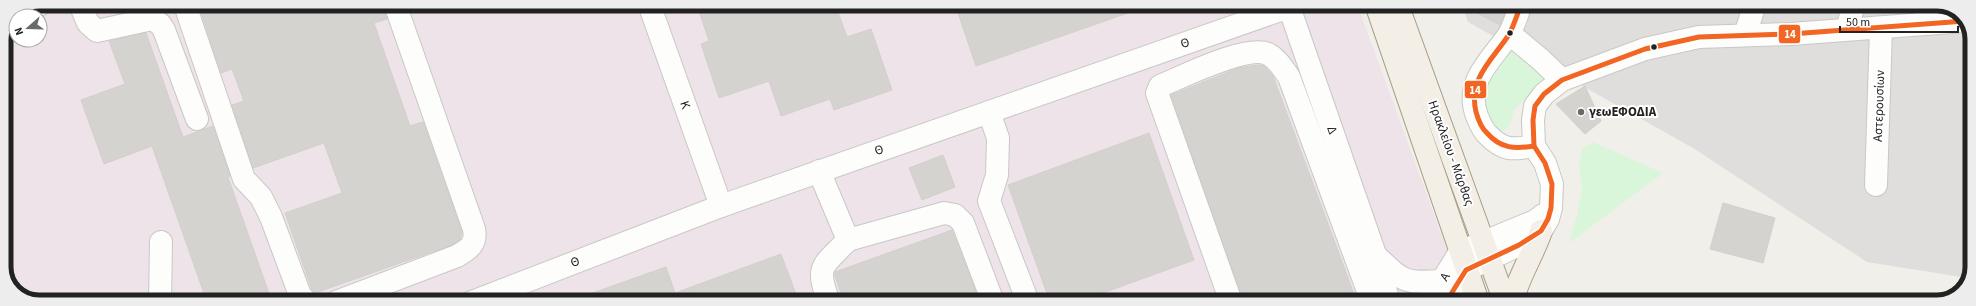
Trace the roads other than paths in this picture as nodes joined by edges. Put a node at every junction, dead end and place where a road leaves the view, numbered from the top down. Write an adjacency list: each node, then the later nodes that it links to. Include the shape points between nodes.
1 (83, 11): 20 (street, via 88,23 97,31 152,19 160,24)
2 (187, 11): 34 (street, via 244,179 261,197 271,217)
3 (397, 11): 35 (street, via 475,238 470,248 457,256)
4 (651, 11): 24 (street, Κ)
5 (1271, 11): 19 (street, Θ)
6 (1290, 11): 30 (street, Δ)
7 (1378, 11): 31 (main road, Ηρακλείου - Μάρθας)
8 (1399, 11): 29 (main road, Ηρακλείου - Μάρθας)
9 (1518, 11): 16 (street)
10 (1753, 11): 17 (street)
11 (1852, 11): 15 (street)
12 (1926, 14): 13 (street); 14 (street)
13 (1957, 20)
14 (1881, 28): 15 (street); 23 (street, Αστερουσίων)
15 (1847, 29): 17 (street)
16 (1510, 34): 18 (street); 21 (street, via 1493,53 1476,81 1474,107 1482,129 1498,145 1516,150)
17 (1745, 35): 18 (street, via 1698,37 1645,48)
18 (1562, 80): 21 (street, via 1544,94 1535,106 1532,133)
19 (989, 112): 22 (street, Θ); 39 (street, via 998,138 997,175 989,201)
20 (197, 119)
21 (1534, 146): 25 (street, via 1545,163 1552,184)
22 (820, 171): 24 (street, Θ); 27 (street)
23 (1876, 185)
24 (721, 206): 36 (street, Θ)
25 (1551, 208): 26 (street); 29 (street, via 1535,221)
26 (1541, 231): 29 (street, via 1520,245); 45 (main road)
27 (848, 240): 37 (street, via 823,267 821,280); 38 (street, via 944,213 955,215 963,223)
28 (162, 242): 33 (street)
29 (1485, 251): 31 (street); 44 (main road, Ηρακλείου - Μάρθας)
30 (1376, 257): 32 (street, via 1398,277); 42 (street, Δ)
31 (1463, 261): 32 (street, Α); 43 (main road, Ηρακλείου - Μάρθας)
32 (1444, 292)
33 (160, 295)
34 (300, 295)
35 (354, 295)
36 (490, 295)
37 (826, 295)
38 (990, 295)
39 (1025, 295)
40 (1229, 295): 41 (street, via 1157,93 1160,86 1235,56 1255,52 1268,54 1278,61 1289,77)
41 (1369, 295)
42 (1387, 295)
43 (1475, 295)
44 (1501, 295)
45 (1514, 295)

